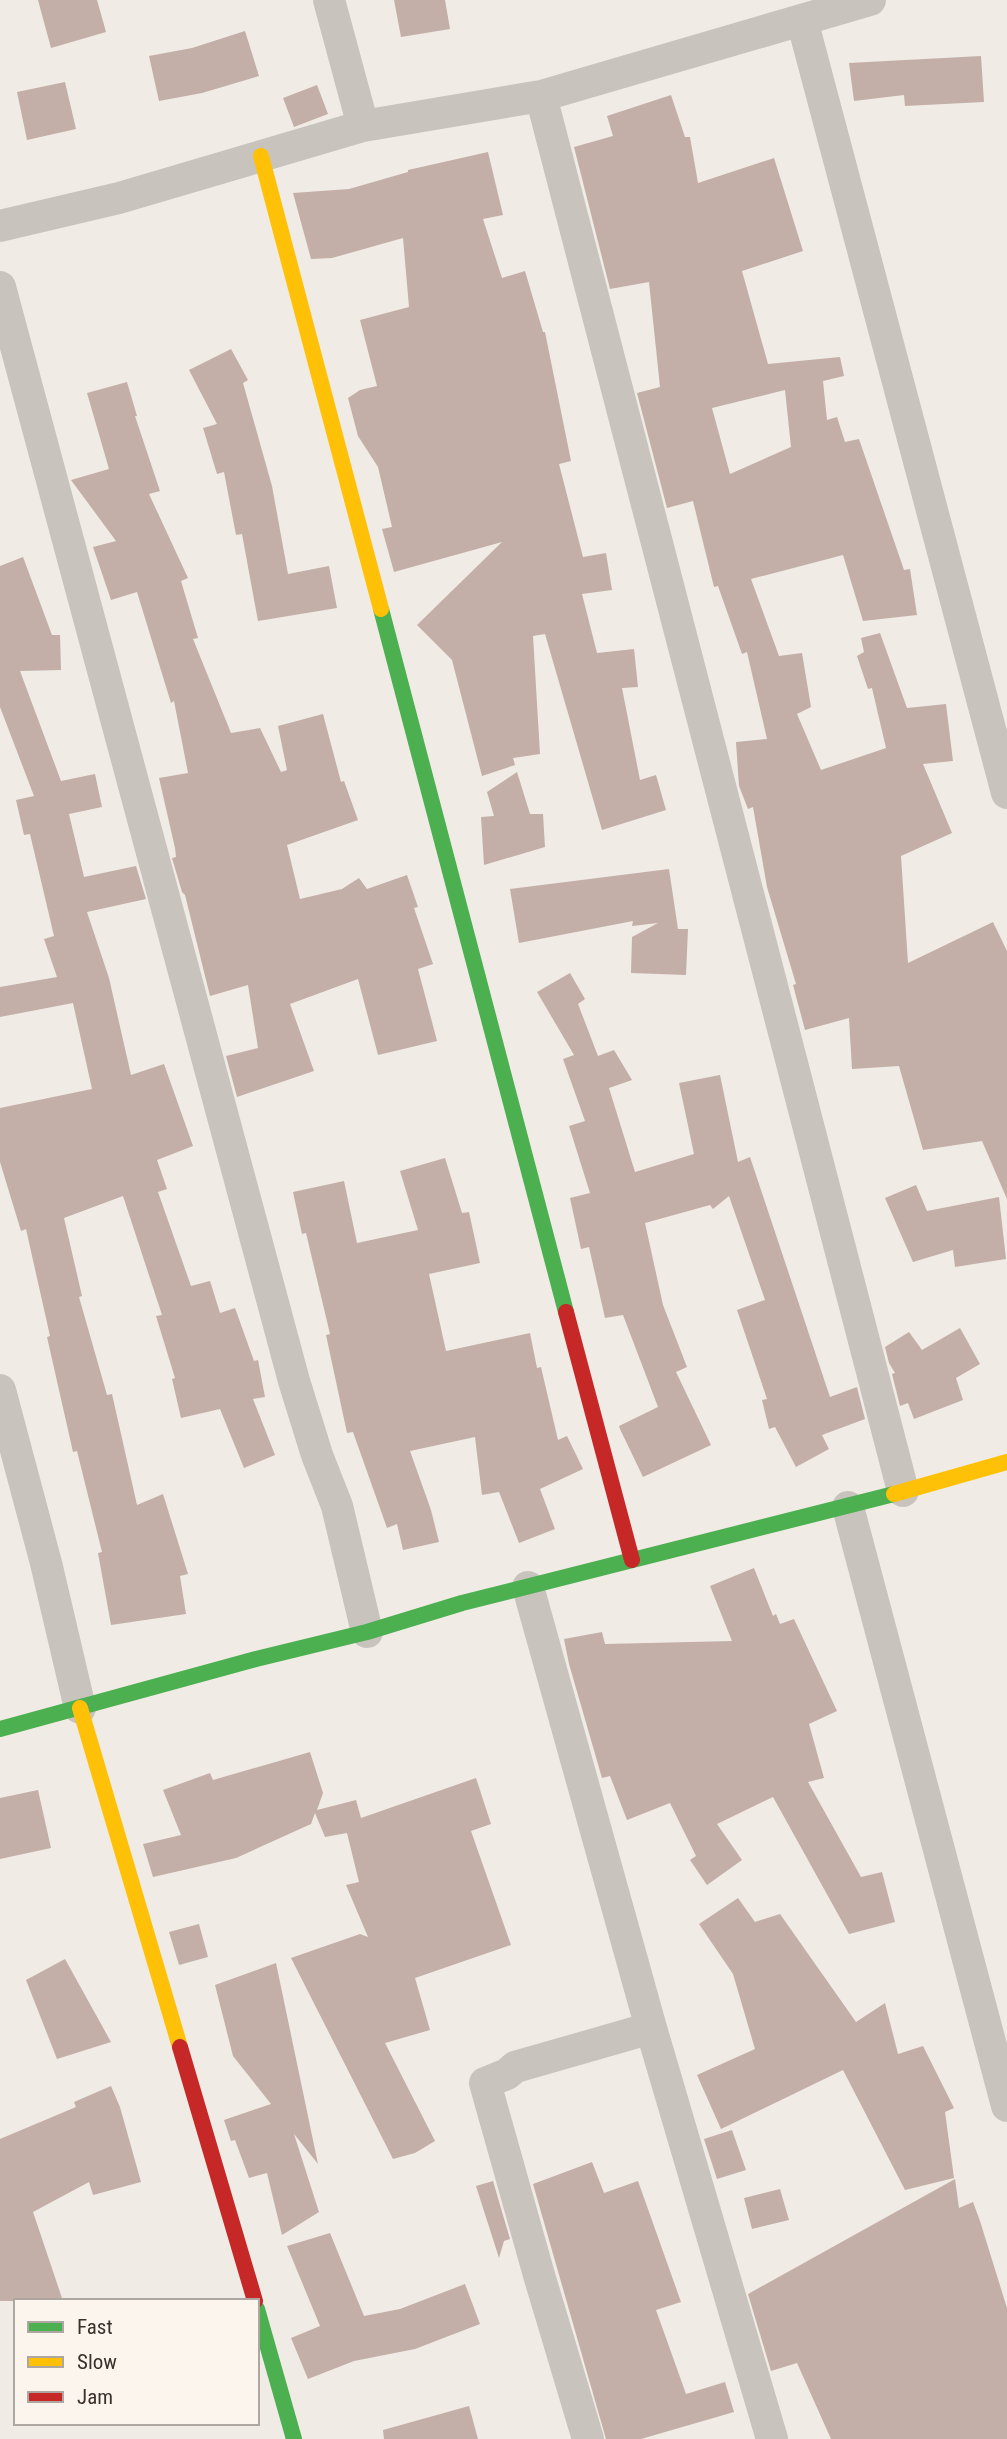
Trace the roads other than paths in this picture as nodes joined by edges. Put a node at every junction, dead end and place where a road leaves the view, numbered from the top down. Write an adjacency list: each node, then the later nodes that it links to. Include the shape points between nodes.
1 (329, 0): 5 (street)
2 (870, 0): 3 (street)
3 (802, 20): 4 (street); 9 (street)
4 (541, 96): 5 (street); 12 (street)
5 (363, 125): 6 (street)
6 (261, 156): 7 (street, via 119,198); 14 (street)
7 (0, 226)
8 (0, 287): 16 (street, via 293,1381 337,1506)
9 (1007, 793)
10 (0, 1390): 17 (street)
11 (1007, 1462): 12 (street)
12 (903, 1491): 13 (street)
13 (848, 1507): 14 (street); 20 (street)
14 (632, 1560): 15 (street)
15 (528, 1587): 16 (street); 19 (street)
16 (368, 1632): 17 (street)
17 (80, 1708): 18 (street); 21 (street)
18 (0, 1729)
19 (651, 2028): 24 (street, via 514,2067 485,2083); 25 (street)
20 (1007, 2105)
21 (254, 2299)
22 (259, 2316): 23 (street)
23 (294, 2439)
24 (588, 2439)
25 (772, 2439)

